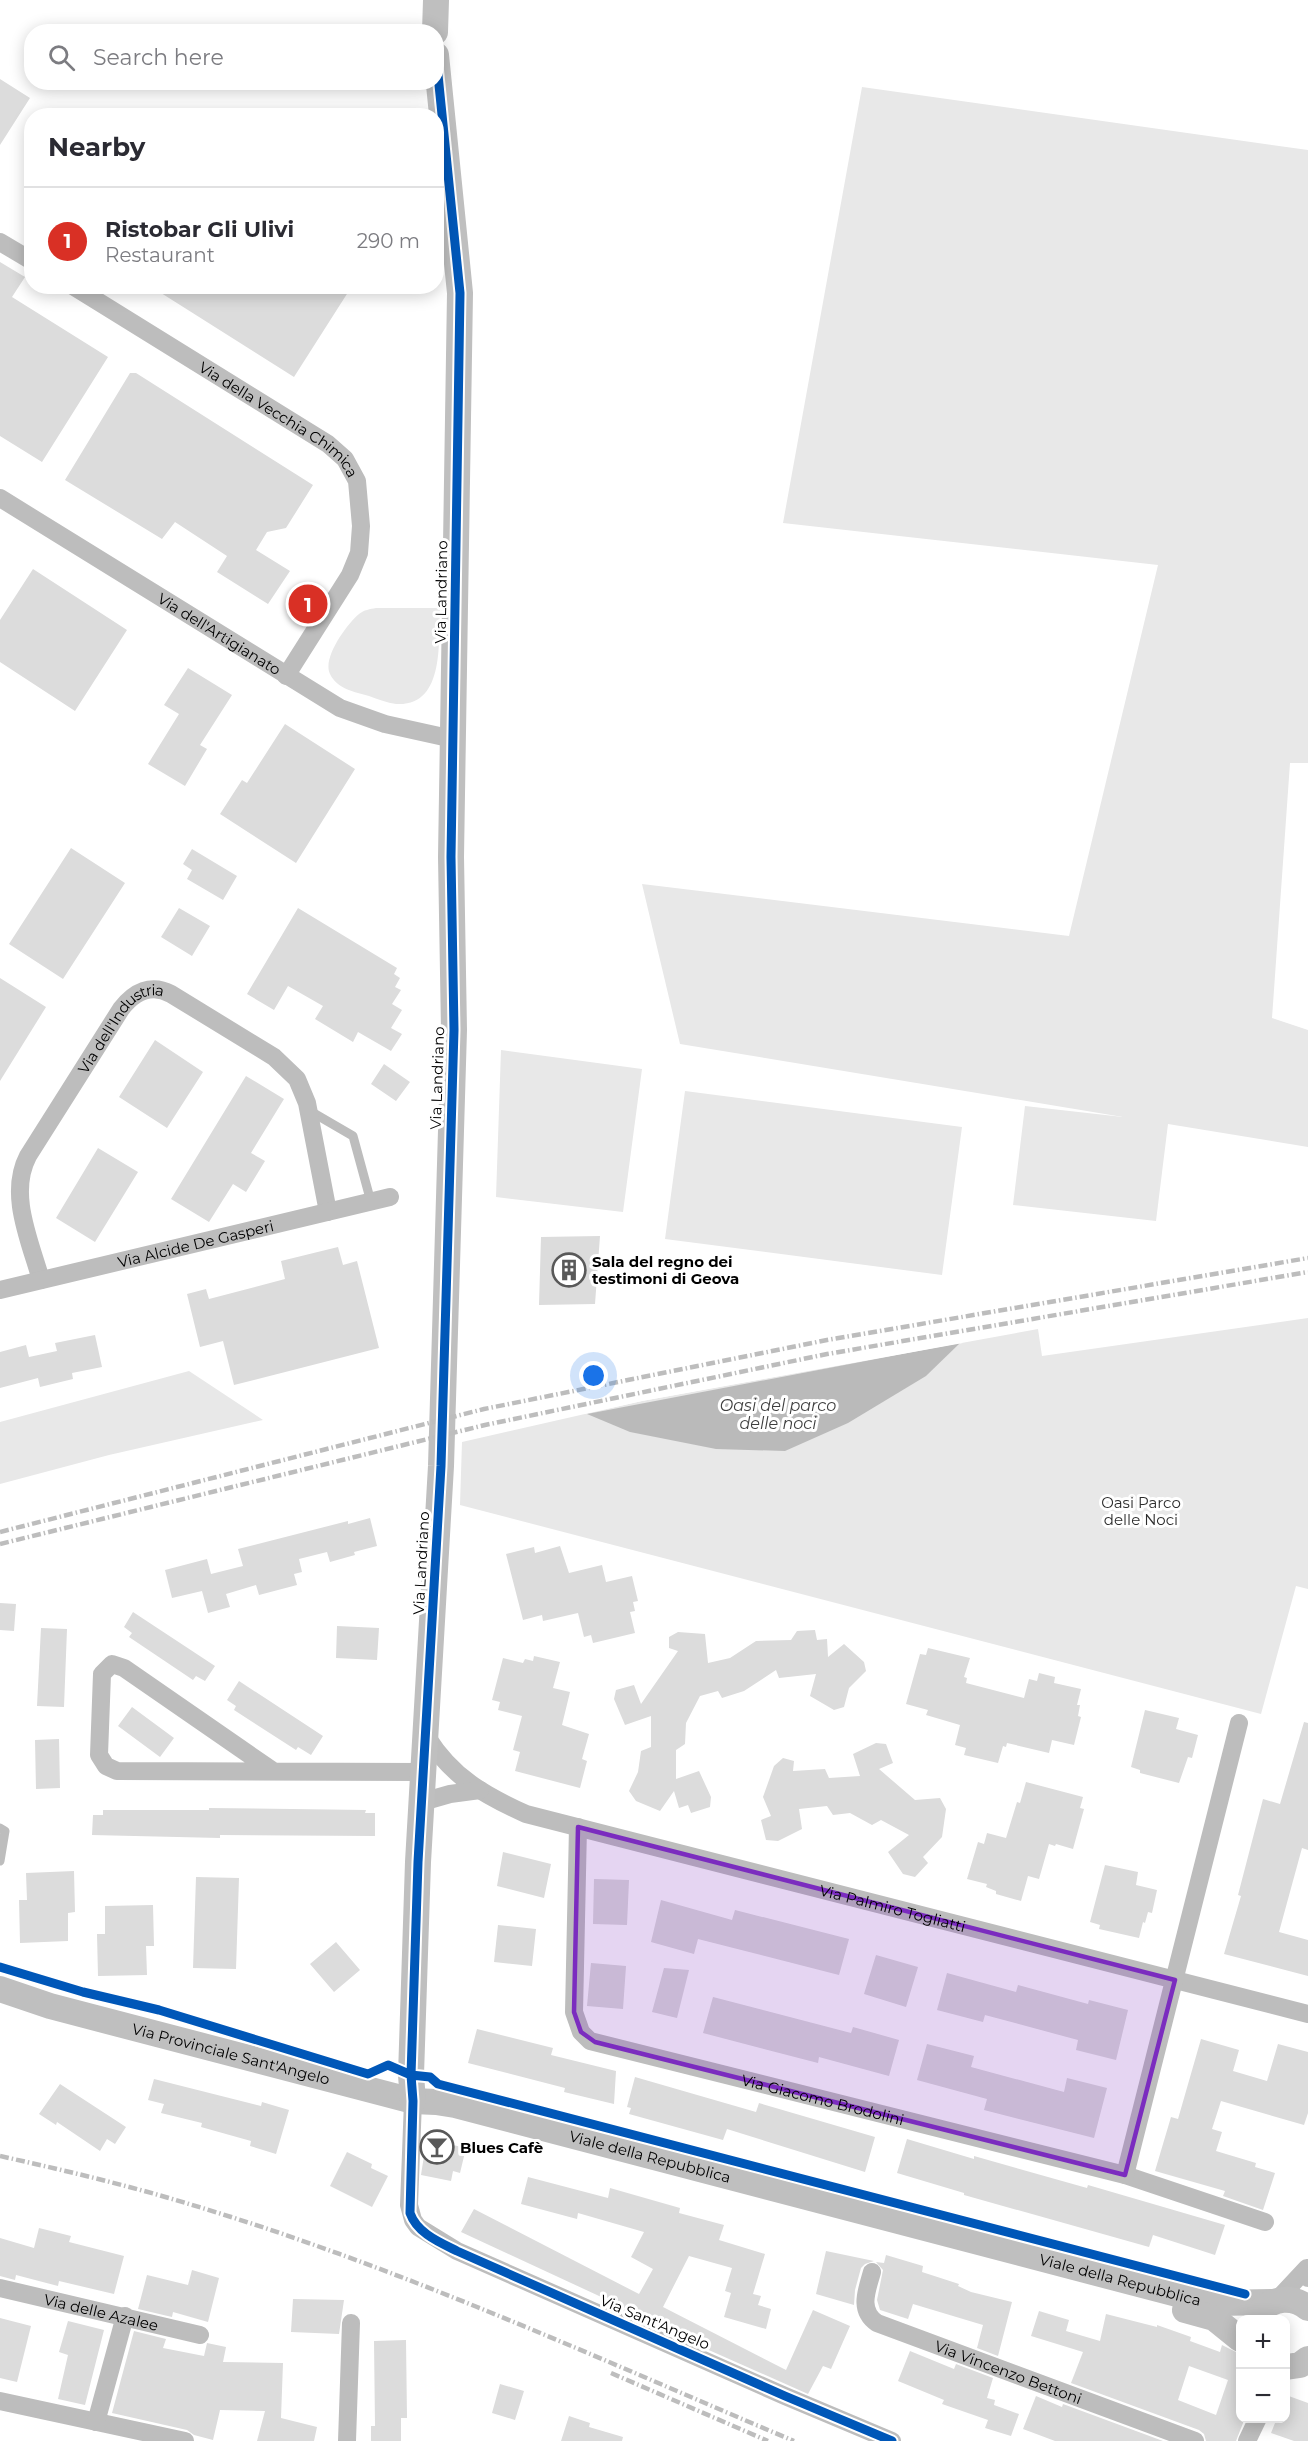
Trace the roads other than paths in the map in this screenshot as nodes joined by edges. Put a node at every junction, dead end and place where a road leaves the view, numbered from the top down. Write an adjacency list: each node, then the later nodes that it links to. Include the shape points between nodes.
1 (436, 0): 2 (street)
2 (435, 24)
3 (440, 90): 4 (street, Via Landriano)
4 (441, 108)
5 (444, 134): 11 (street, Via Landriano, via 460,293)
6 (0, 242): 7 (street)
7 (24, 256)
8 (86, 294): 10 (street, Via della Vecchia Chimica, via 328,444 351,466 358,487 361,526 357,561)
9 (0, 498): 10 (street, Via dell'Artigianato)
10 (286, 676): 11 (street, Via dell'Artigianato, via 340,708 385,724)
11 (453, 739): 19 (street, Via Landriano, via 454,1030 441,1466)
12 (309, 1111): 14 (lane, via 353,1136); 15 (street, Via dell'Industria); 16 (street, Via dell'Industria, via 297,1078 274,1057 164,990 145,989 138,993 121,1009 21,1170 20,1198)
13 (390, 1197): 14 (street, Via Alcide De Gasperi)
14 (371, 1202): 15 (street, Via Alcide De Gasperi)
15 (328, 1212): 16 (street, Via Alcide De Gasperi)
16 (41, 1280): 17 (street, Via Alcide De Gasperi)
17 (0, 1290)
18 (1239, 1723): 27 (street)
19 (427, 1737): 21 (street, Via Landriano); 22 (street, Via Palmiro Togliatti, via 448,1767)
20 (273, 1771): 20 (street, via 110,1769 101,1760 98,1749 102,1674 112,1664 124,1668); 21 (street)
21 (424, 1772): 23 (street, Via Landriano)
22 (480, 1790): 23 (street); 24 (street, Via Palmiro Togliatti, via 526,1814)
23 (422, 1802): 32 (street, Via Landriano, via 411,2063)
24 (578, 1827): 27 (street, Via Palmiro Togliatti); 33 (street, Via Giacomo Brodolini, via 574,2012 581,2032 590,2041)
25 (0, 1828): 26 (lane, via 5,1832)
26 (0, 1861)
27 (1175, 1980): 31 (street, Via Palmiro Togliatti); 33 (street)
28 (0, 1989): 30 (street, Via Provinciale Sant'Angelo)
29 (0, 2003): 30 (street, Via Provinciale Sant'Angelo)
30 (50, 2006): 32 (street, Via Provinciale Sant'Angelo)
31 (1308, 2014)
32 (413, 2101): 38 (street, Viale della Repubblica, via 455,2105 1192,2298); 43 (street, Viale della Repubblica, via 441,2116 1214,2318); 49 (street, Via Sant'Angelo, via 409,2202 413,2220 424,2232 465,2255)
33 (1125, 2175): 34 (street, Via Giacomo Brodolini)
34 (1265, 2222)
35 (1308, 2270): 38 (street)
36 (872, 2272): 50 (street, Via Vincenzo Bettoni, via 865,2304 868,2316 877,2323)
37 (0, 2288): 40 (street, Via delle Azalee)
38 (1268, 2308): 39 (street, Viale della Repubblica, via 1296,2301)
39 (1308, 2308)
40 (125, 2316): 42 (street, Via delle Azalee); 45 (street)
41 (351, 2323): 48 (street)
42 (200, 2335)
43 (1236, 2336)
44 (0, 2401): 45 (street)
45 (96, 2422): 47 (street)
46 (1256, 2423): 51 (street)
47 (185, 2441)
48 (347, 2441)
49 (892, 2441)
50 (1195, 2441)
51 (1247, 2441)

